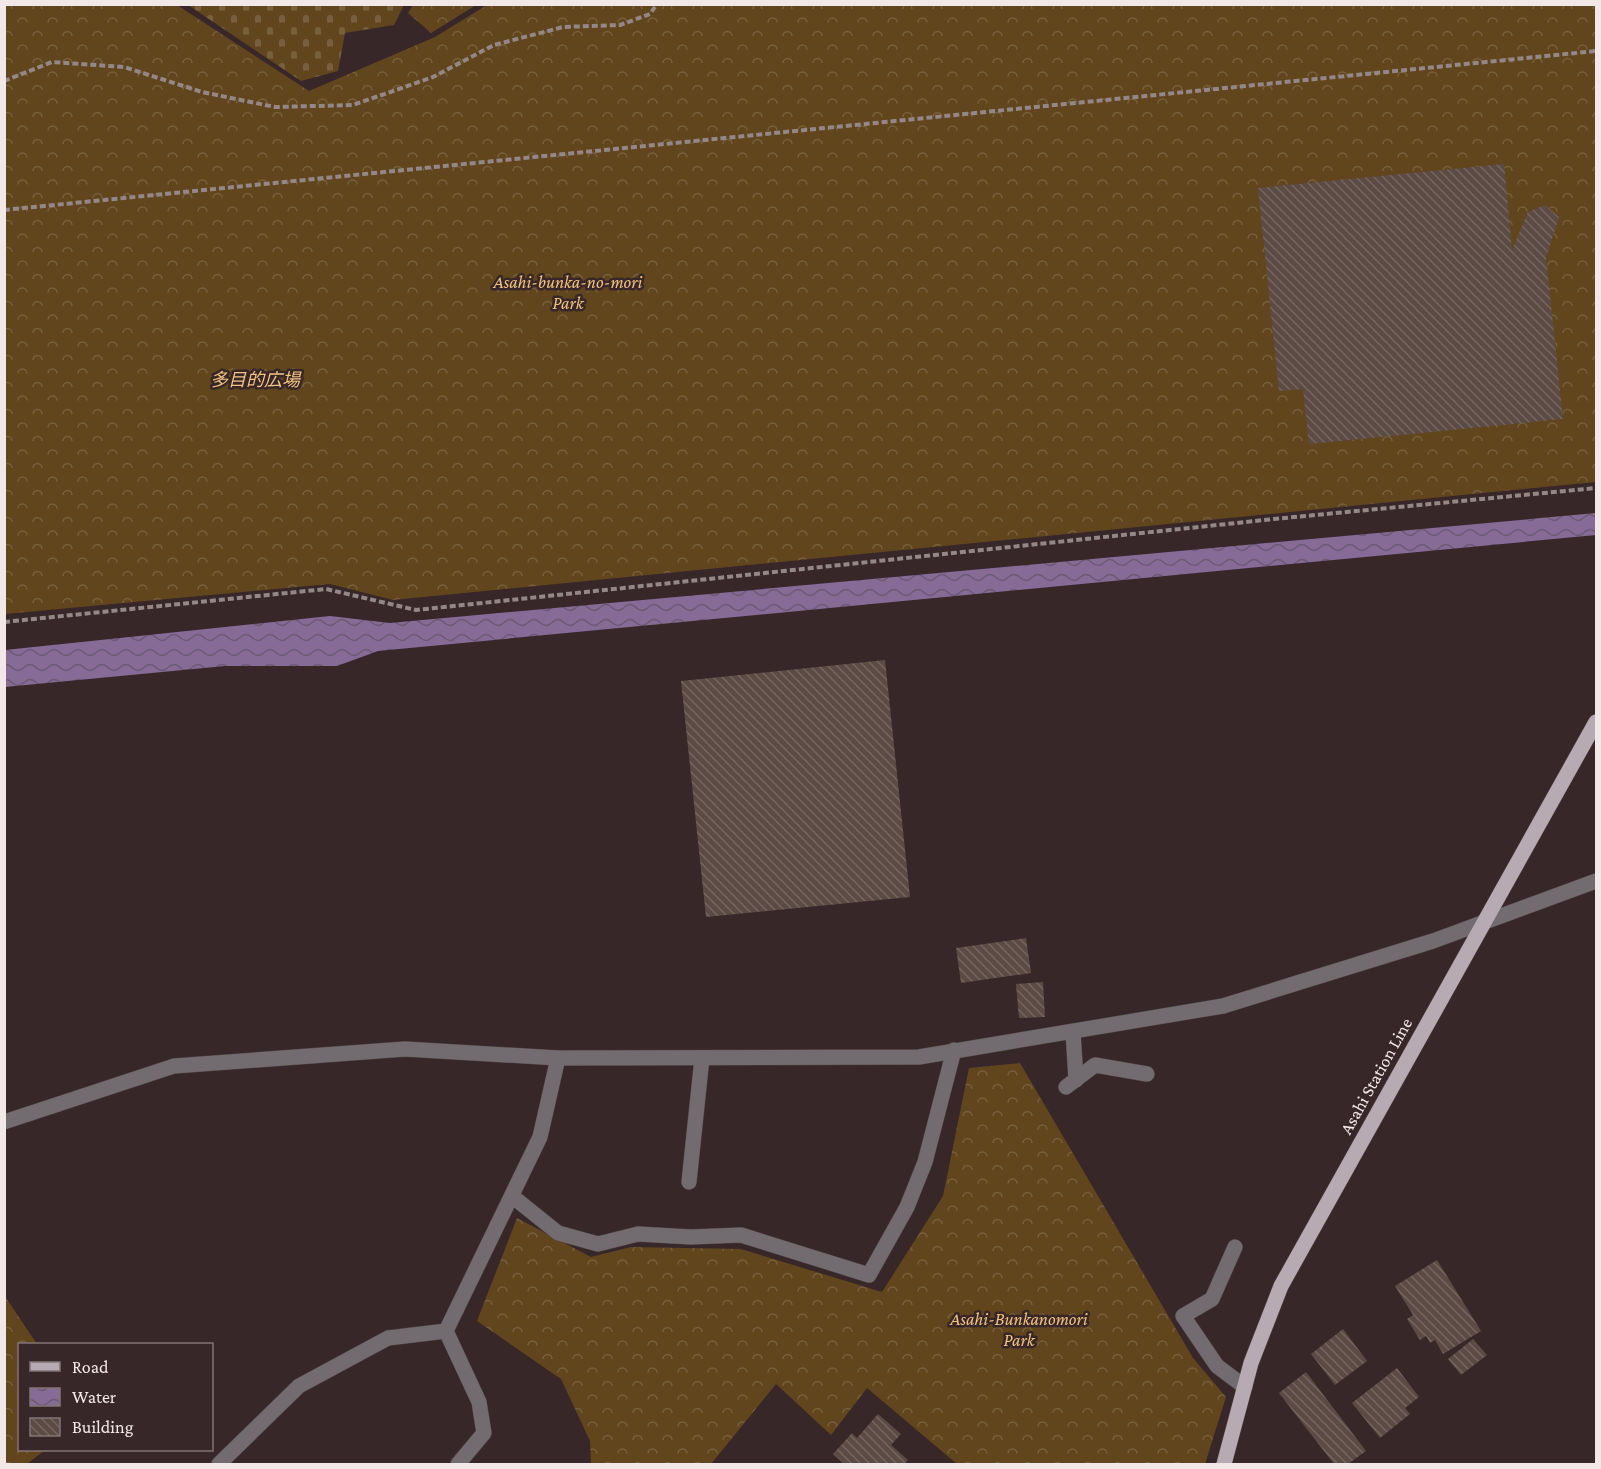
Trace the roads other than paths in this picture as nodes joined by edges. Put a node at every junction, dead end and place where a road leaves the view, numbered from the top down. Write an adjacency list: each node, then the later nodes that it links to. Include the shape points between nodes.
1 (1596, 722): 3 (main road, Asahi Station Line)
2 (1596, 881): 3 (street)
3 (1485, 922): 4 (street, via 1223,1006); 14 (main road, Asahi Station Line, via 1281,1286)
4 (1073, 1032): 5 (street); 8 (street, via 1071,1083 1095,1065)
5 (954, 1050): 7 (street, via 919,1057); 11 (street, via 925,1162 907,1207 869,1275 741,1235 638,1234 598,1244 558,1233)
6 (558, 1058): 7 (street); 9 (street, via 405,1048 174,1066); 11 (street, via 540,1137)
7 (702, 1058): 10 (street)
8 (1147, 1074)
9 (4, 1122)
10 (689, 1182)
11 (512, 1196): 13 (street)
12 (1235, 1247): 14 (street, via 1212,1299 1183,1316 1216,1365)
13 (446, 1331): 15 (street, via 388,1338 299,1386); 16 (street, via 479,1402 484,1433)
14 (1245, 1387): 17 (main road, Asahi Station Line)
15 (219, 1464)
16 (458, 1464)
17 (1224, 1464)

